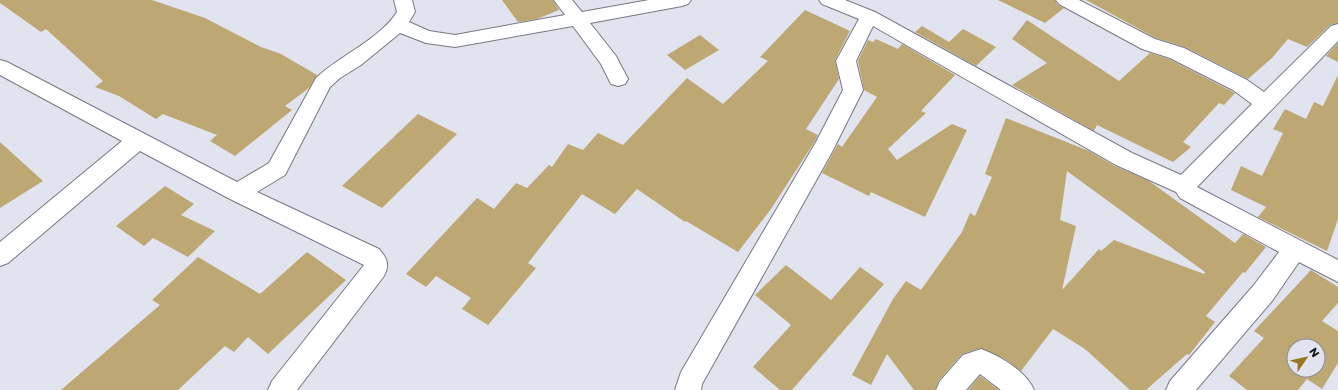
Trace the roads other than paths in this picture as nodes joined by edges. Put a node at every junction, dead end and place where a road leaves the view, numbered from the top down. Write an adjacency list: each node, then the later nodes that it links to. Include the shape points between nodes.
1 (403, 0): 8 (street, via 406,12)
2 (563, 0): 7 (street)
3 (682, 0): 7 (street)
4 (828, 0): 6 (street)
5 (1065, 0): 12 (street, via 1149,44 1177,53 1240,85)
6 (869, 16): 14 (street, via 1124,159); 20 (street, via 846,61 853,90 825,146 690,381)
7 (578, 20): 8 (street, via 455,41 426,36); 11 (street, via 609,61)
8 (398, 25): 15 (street, via 354,60 333,72 323,83 277,169)
9 (1338, 30): 12 (street)
10 (0, 67): 13 (street)
11 (618, 79)
12 (1265, 103): 14 (street)
13 (138, 140): 15 (street); 17 (street)
14 (1184, 186): 16 (street, via 1188,192)
15 (238, 193): 19 (street, via 371,256 376,262 376,269)
16 (1295, 249): 18 (street); 23 (street, via 1263,293)
17 (0, 256)
18 (1338, 272)
19 (281, 390)
20 (688, 390)
21 (949, 390): 22 (street, via 972,364 981,361)
22 (1021, 390)
23 (1179, 390)

